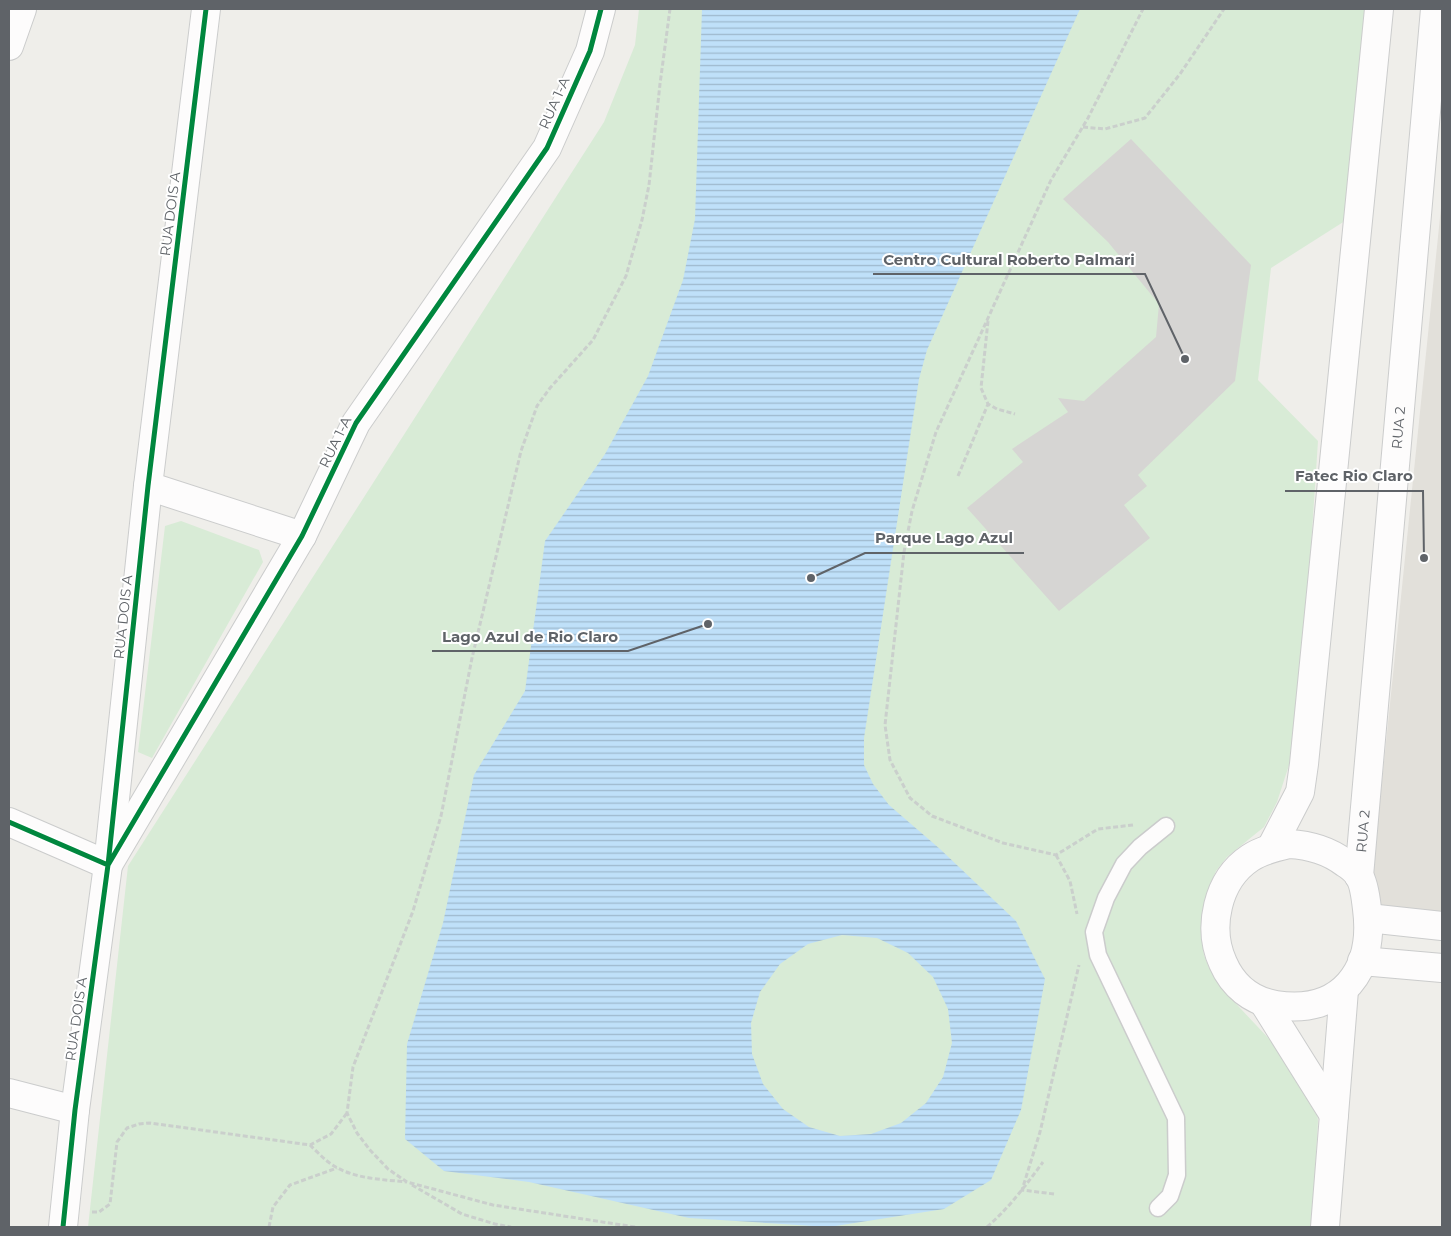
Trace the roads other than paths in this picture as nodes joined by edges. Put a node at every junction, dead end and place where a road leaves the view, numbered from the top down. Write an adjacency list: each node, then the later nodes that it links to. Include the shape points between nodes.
1 (22, 9): 6 (street)
2 (206, 9): 7 (street, RUA DOIS A)
3 (601, 9): 8 (street, RUA 1-A, via 590,51 547,148 356,423)
4 (1379, 9): 11 (street, via 1304,764 1300,792)
5 (1435, 9): 13 (street, RUA 2)
6 (9, 46)
7 (148, 486): 8 (street); 12 (street, RUA DOIS A)
8 (302, 536): 12 (street, RUA 1-A)
9 (9, 822): 12 (street)
10 (1166, 826): 23 (lane, via 1124,864 1106,898 1094,932 1098,955 1176,1118 1177,1175 1170,1196)
11 (1271, 848): 13 (street, via 1289,844 1315,847 1339,858); 19 (street, via 1250,858 1230,879 1215,920 1218,949 1230,975 1250,996)
12 (108, 865): 21 (street, RUA DOIS A)
13 (1359, 876): 14 (street)
14 (1368, 918): 15 (street); 16 (street)
15 (1442, 926)
16 (1362, 961): 17 (street); 18 (street)
17 (1442, 968)
18 (1344, 990): 19 (street, via 1334,997 1305,1005); 22 (street)
19 (1264, 1003): 22 (street)
20 (9, 1092): 21 (street)
21 (75, 1110): 24 (street, RUA DOIS A)
22 (1334, 1116): 25 (street)
23 (1158, 1208)
24 (64, 1219)
25 (1325, 1227)

